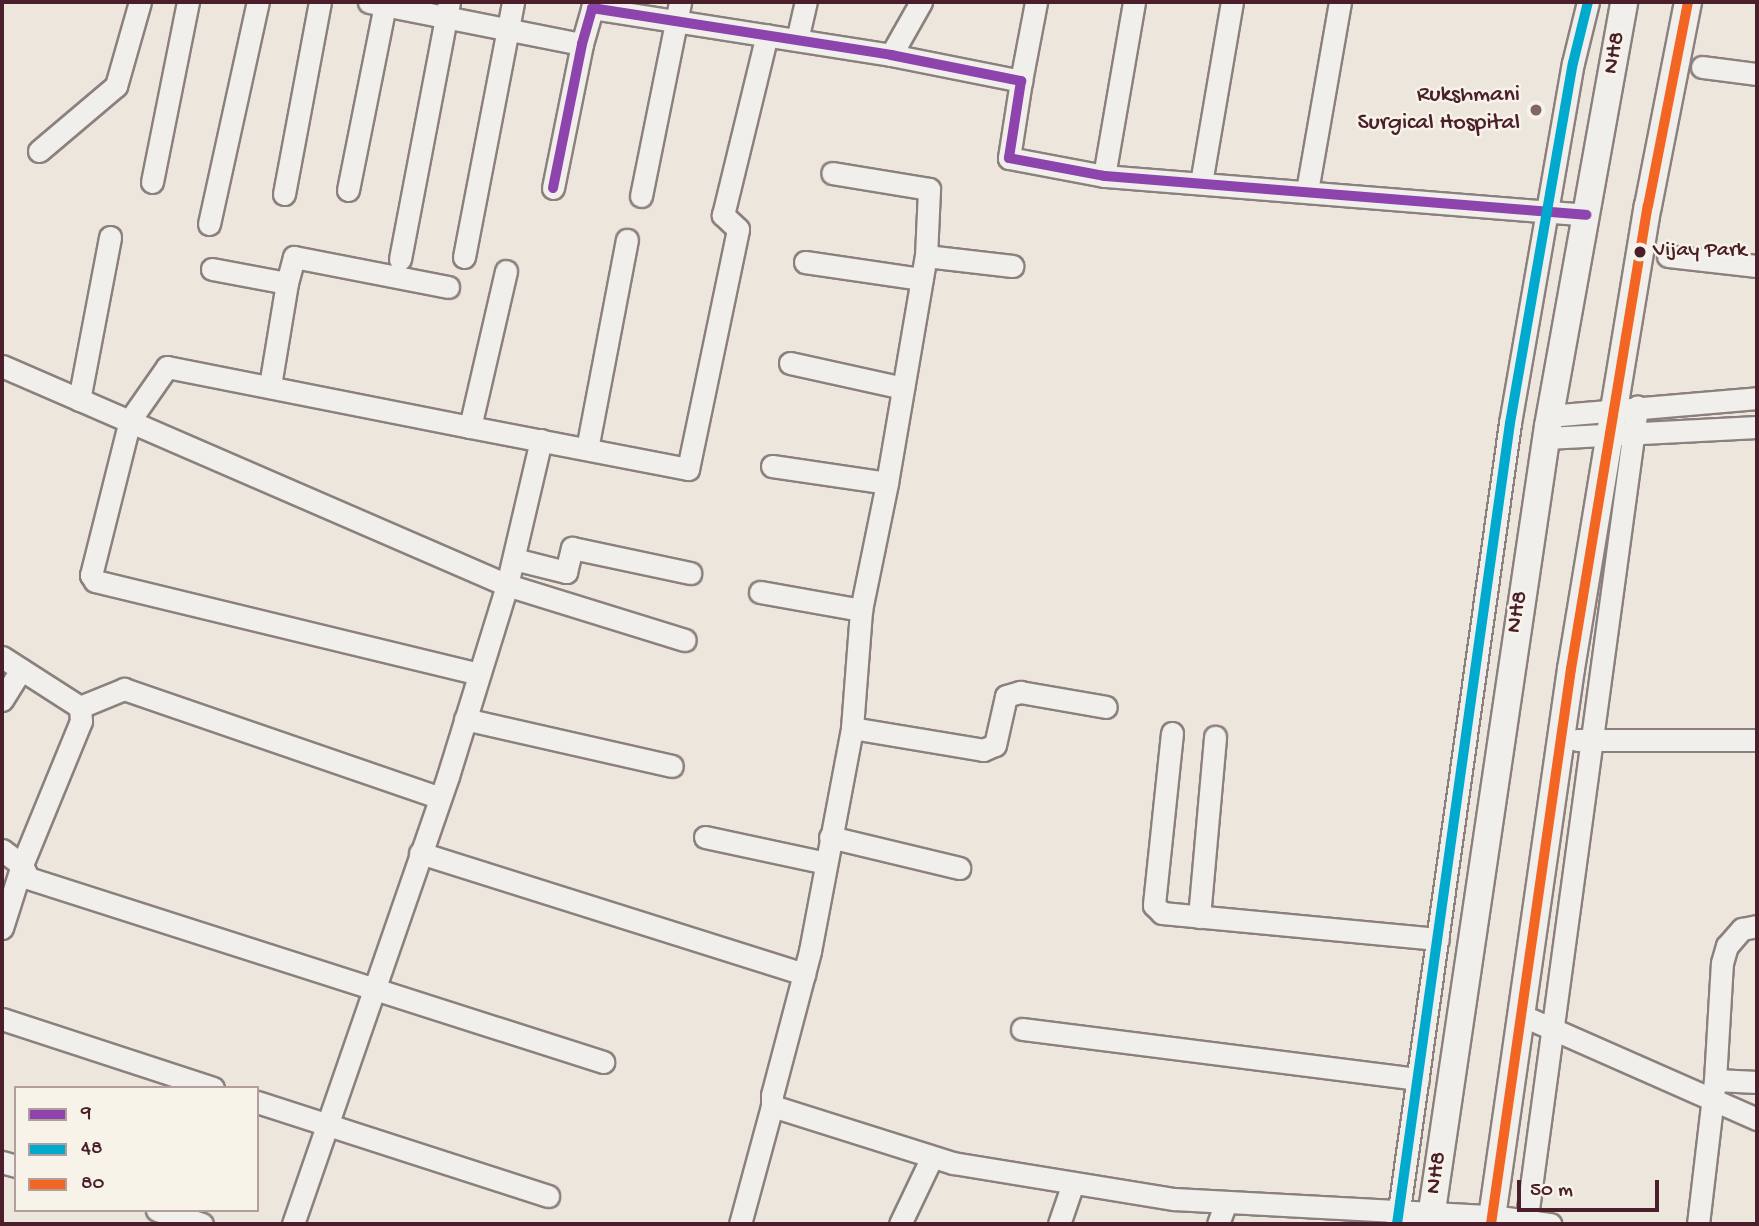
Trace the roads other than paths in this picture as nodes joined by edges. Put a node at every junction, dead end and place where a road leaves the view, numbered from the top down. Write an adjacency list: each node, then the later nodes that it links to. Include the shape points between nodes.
1 (140, 2): 27 (street, via 116,86)
2 (188, 2): 30 (street)
3 (258, 2): 39 (street)
4 (320, 2): 35 (street)
5 (513, 2): 19 (street)
6 (806, 2): 21 (street)
7 (921, 2): 23 (street)
8 (1036, 2): 26 (street)
9 (1134, 2): 29 (street)
10 (1232, 2): 31 (street)
11 (1340, 2): 34 (street)
12 (1588, 2): 37 (street)
13 (1624, 2): 38 (main road, NH8)
14 (1688, 2): 60 (main road, via 1648,206)
15 (377, 3): 17 (street); 33 (street)
16 (593, 5): 18 (street); 22 (street)
17 (447, 9): 19 (street); 45 (street)
18 (678, 11): 20 (street); 36 (street)
19 (508, 29): 22 (street); 44 (street)
20 (766, 35): 21 (street); 67 (street, via 723,215 738,229 688,469)
21 (797, 40): 23 (street)
22 (582, 44): 32 (street)
23 (891, 55): 26 (street)
24 (1702, 66): 25 (street)
25 (1757, 74)
26 (1021, 81): 29 (street, via 1009,158)
27 (39, 151)
28 (832, 173): 42 (street, via 929,189)
29 (1104, 176): 31 (street)
30 (152, 182)
31 (1201, 183): 34 (street)
32 (553, 188)
33 (348, 190)
34 (1307, 191): 37 (street)
35 (284, 194)
36 (641, 196)
37 (1547, 212): 38 (street); 101 (street, via 1510,424)
38 (1586, 215): 64 (main road, NH8)
39 (209, 224)
40 (110, 237): 59 (street)
41 (627, 240): 67 (street)
42 (926, 256): 47 (street); 51 (street)
43 (1668, 256): 48 (street)
44 (464, 257)
45 (400, 259)
46 (805, 262): 51 (street)
47 (1012, 266)
48 (1757, 266)
49 (212, 269): 52 (street)
50 (506, 271): 63 (street)
51 (922, 279): 57 (street)
52 (287, 282): 53 (street, via 294,257); 56 (street)
53 (448, 287)
54 (790, 363): 57 (street)
55 (2, 366): 59 (street)
56 (271, 386): 61 (street, via 166,367); 63 (street)
57 (903, 388): 69 (street)
58 (1757, 398): 60 (street)
59 (79, 400): 61 (street)
60 (1626, 408): 64 (street); 65 (main road)
61 (130, 420): 72 (street); 78 (street, via 91,575 95,581)
62 (1757, 426): 65 (street)
63 (470, 427): 66 (street)
64 (1548, 427): 65 (street); 123 (main road, NH8)
65 (1621, 435): 86 (main road); 87 (street)
66 (541, 440): 67 (street); 70 (street)
67 (587, 449)
68 (772, 466): 69 (street)
69 (887, 483): 74 (street)
70 (514, 559): 71 (street, via 566,572 572,548); 72 (street)
71 (691, 572)
72 (508, 585): 75 (street); 78 (street)
73 (760, 592): 74 (street)
74 (861, 610): 83 (street)
75 (685, 640)
76 (2, 657): 77 (street)
77 (21, 669): 79 (street); 80 (street)
78 (479, 674): 82 (street)
79 (2, 701)
80 (80, 707): 90 (street, via 124,689); 96 (street, via 81,721)
81 (1105, 707): 83 (street, via 1020,692 1006,696 995,745 983,750)
82 (465, 719): 89 (street); 90 (street)
83 (852, 728): 92 (street)
84 (1172, 733): 98 (street, via 1154,905 1162,913)
85 (1215, 737): 98 (street)
86 (1561, 740): 87 (street); 104 (main road)
87 (1590, 740): 88 (street); 106 (street)
88 (1757, 740)
89 (672, 766)
90 (440, 798): 94 (street)
91 (705, 837): 95 (street)
92 (831, 837): 95 (street); 97 (street)
93 (2, 850): 96 (street)
94 (420, 853): 102 (street); 103 (street)
95 (826, 863): 102 (street)
96 (22, 865): 100 (street); 103 (street, via 28,878)
97 (959, 868)
98 (1199, 917): 101 (street)
99 (1757, 926): 112 (street, via 1742,929 1727,946 1722,963)
100 (2, 928)
101 (1438, 939): 109 (street)
102 (804, 974): 114 (street)
103 (373, 988): 108 (street); 116 (street)
104 (1521, 1015): 106 (street); 124 (main road)
105 (2, 1018): 111 (street)
106 (1553, 1028): 112 (street); 125 (street)
107 (1022, 1030): 109 (street)
108 (603, 1062)
109 (1418, 1079): 122 (street)
110 (1757, 1082): 112 (street)
111 (207, 1086)
112 (1714, 1090): 115 (street); 133 (street)
113 (259, 1103): 116 (street)
114 (772, 1106): 117 (street); 128 (street)
115 (1757, 1119)
116 (327, 1125): 119 (street); 127 (street)
117 (932, 1157): 118 (street); 129 (street)
118 (1073, 1183): 120 (street); 130 (street)
119 (548, 1195)
120 (1226, 1202): 122 (street); 131 (street)
121 (163, 1212): 126 (street)
122 (1398, 1217): 123 (street)
123 (1431, 1218): 124 (street)
124 (1492, 1220): 125 (street)
125 (1527, 1223): 132 (street)
126 (202, 1224)
127 (293, 1224)
128 (740, 1224)
129 (900, 1224)
130 (1059, 1224)
131 (1218, 1224)
132 (1550, 1224)
133 (1698, 1224)

